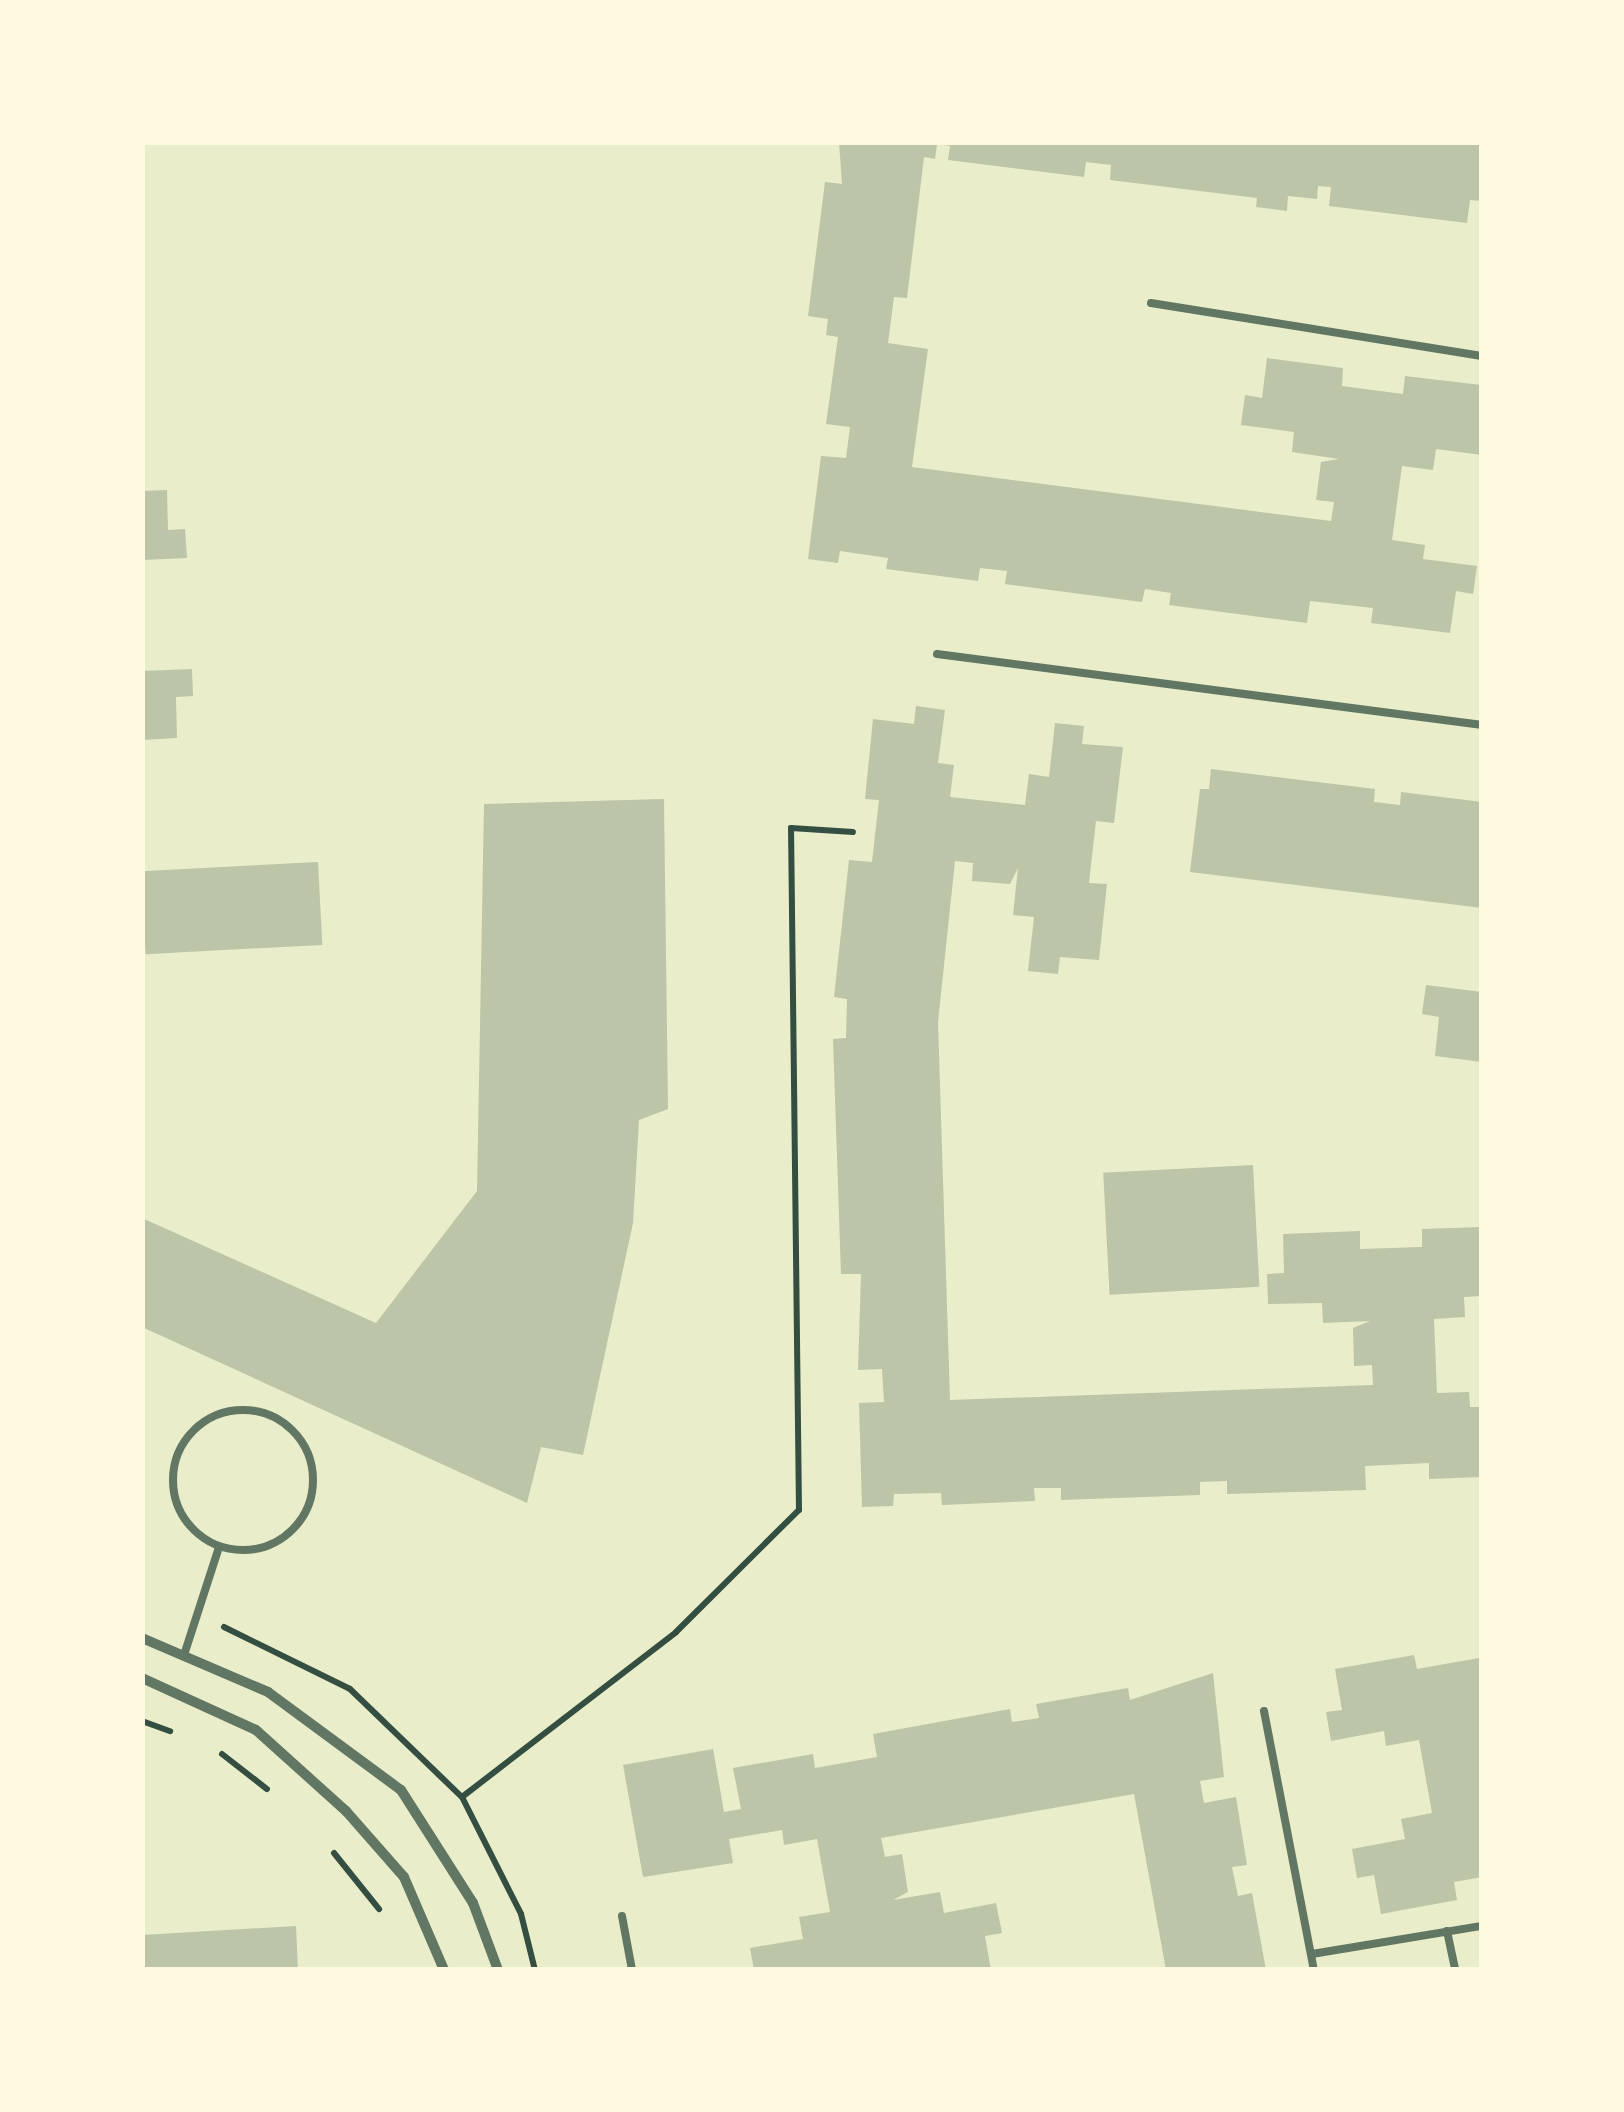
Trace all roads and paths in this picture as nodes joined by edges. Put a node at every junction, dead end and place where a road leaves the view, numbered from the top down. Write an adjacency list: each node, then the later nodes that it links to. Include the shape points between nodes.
1 (1151, 303): 2 (lane)
2 (1482, 356)
3 (937, 654): 4 (lane)
4 (1482, 725)
5 (853, 832): 14 (path, via 791,828 799,1510 676,1632)
6 (219, 1548): 6 (lane, via 188,1526 172,1493 174,1456 212,1417 266,1412 298,1433 314,1466 311,1503 290,1534 256,1550); 8 (lane)
7 (142, 1638): 8 (street)
8 (184, 1655): 23 (street, via 268,1692 401,1790 473,1903)
9 (142, 1678): 22 (street, via 256,1730 346,1811 404,1876)
10 (1264, 1711): 21 (lane)
11 (142, 1721): 12 (path)
12 (176, 1733)
13 (210, 1746): 15 (path)
14 (462, 1797)
15 (279, 1798)
16 (330, 1849): 18 (path)
17 (622, 1916): 24 (lane)
18 (390, 1922)
19 (1482, 1926): 20 (lane)
20 (1447, 1931): 21 (lane); 26 (lane)
21 (1312, 1954): 25 (lane)
22 (444, 1970)
23 (498, 1970)
24 (632, 1970)
25 (1314, 1970)
26 (1455, 1970)

